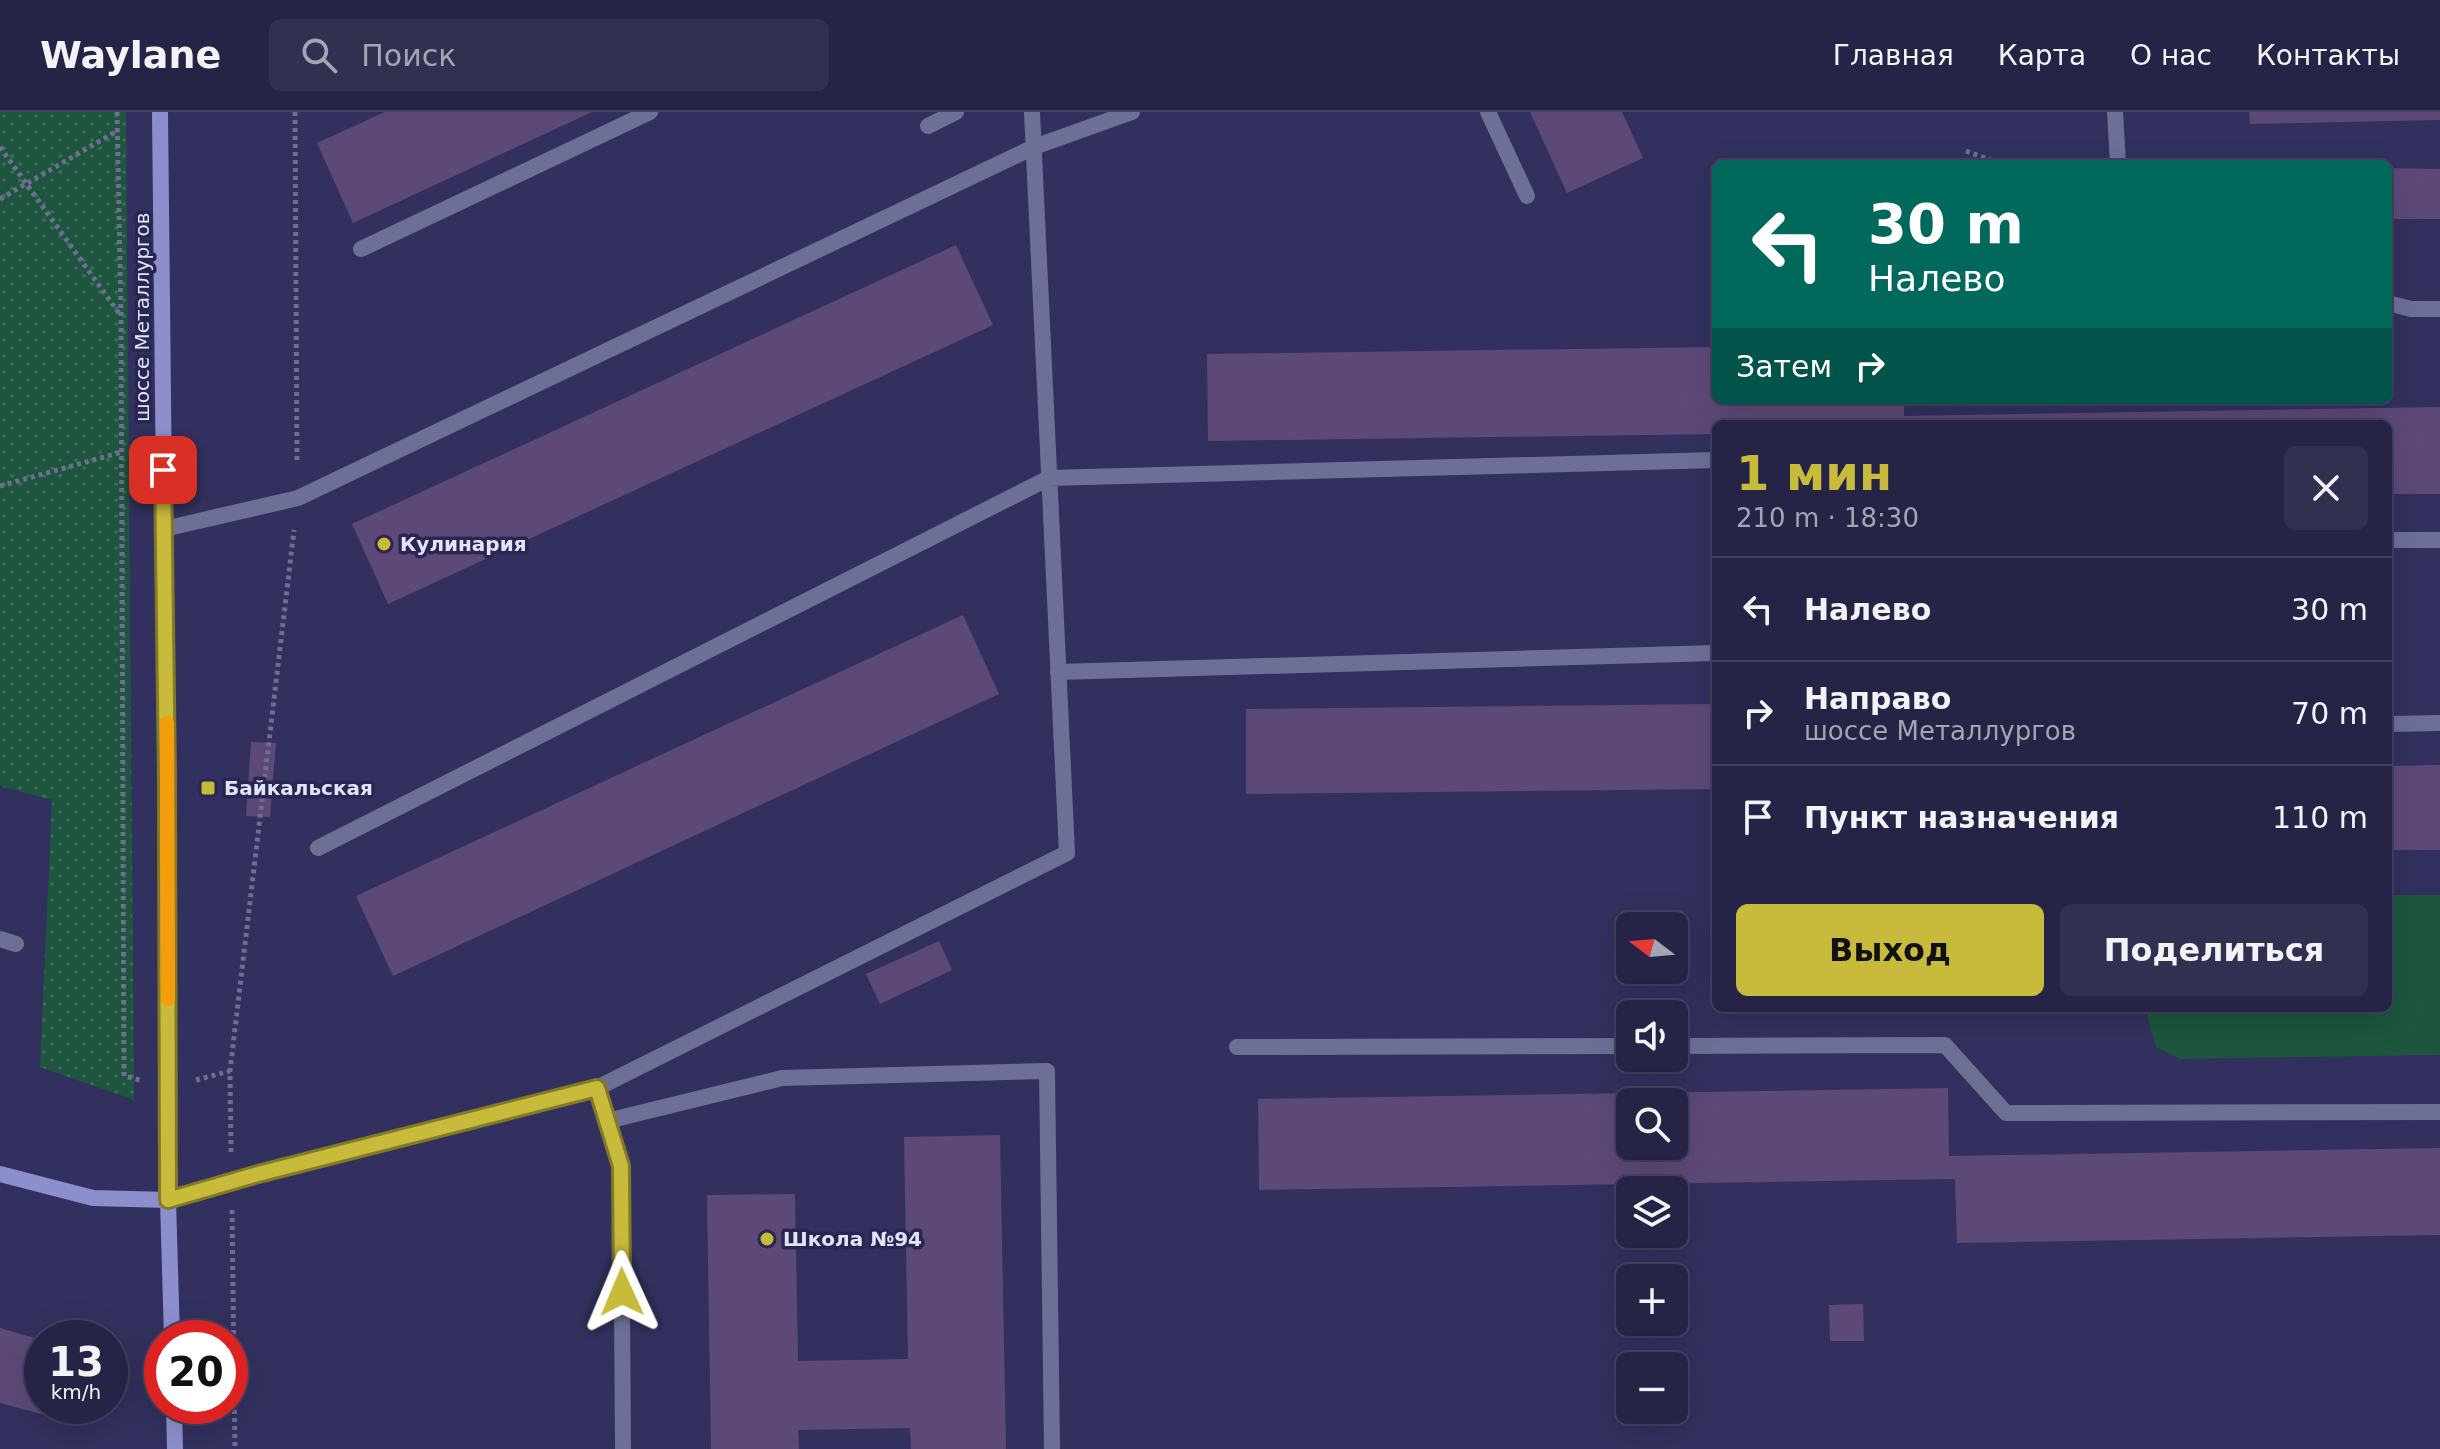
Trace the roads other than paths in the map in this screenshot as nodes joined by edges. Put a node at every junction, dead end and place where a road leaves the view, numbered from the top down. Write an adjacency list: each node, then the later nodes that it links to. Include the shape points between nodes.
1 (160, 112): 17 (main road, шоссе Металлургов)
2 (650, 112): 12 (lane)
3 (956, 112): 8 (lane)
4 (1032, 112): 9 (lane)
5 (1132, 112): 9 (lane)
6 (1488, 112): 11 (lane)
7 (2115, 112): 10 (lane)
8 (928, 126)
9 (1034, 147): 16 (lane); 17 (lane, via 298,498)
10 (2118, 160)
11 (1527, 196)
12 (361, 249)
13 (2392, 304): 14 (lane)
14 (2440, 309)
15 (1712, 460): 16 (lane)
16 (1049, 478): 21 (lane); 24 (lane)
17 (164, 529): 32 (main road, шоссе Металлургов)
18 (2392, 540): 19 (lane)
19 (2440, 540)
20 (1712, 653): 21 (lane)
21 (1058, 672): 28 (lane, via 1067,853)
22 (2440, 723): 23 (lane)
23 (2392, 724)
24 (318, 848)
25 (1616, 1046): 27 (lane)
26 (1688, 1046): 29 (lane, via 1945,1045 2006,1113)
27 (1237, 1047)
28 (597, 1088): 30 (lane); 32 (lane)
29 (2440, 1112)
30 (607, 1121): 36 (lane, via 621,1166); 37 (lane, via 782,1078 1047,1071)
31 (0, 1174): 32 (main road, via 93,1198)
32 (168, 1200): 33 (main road, шоссе Металлургов)
33 (171, 1320)
34 (174, 1424): 35 (main road)
35 (175, 1449)
36 (623, 1449)
37 (1052, 1449)

